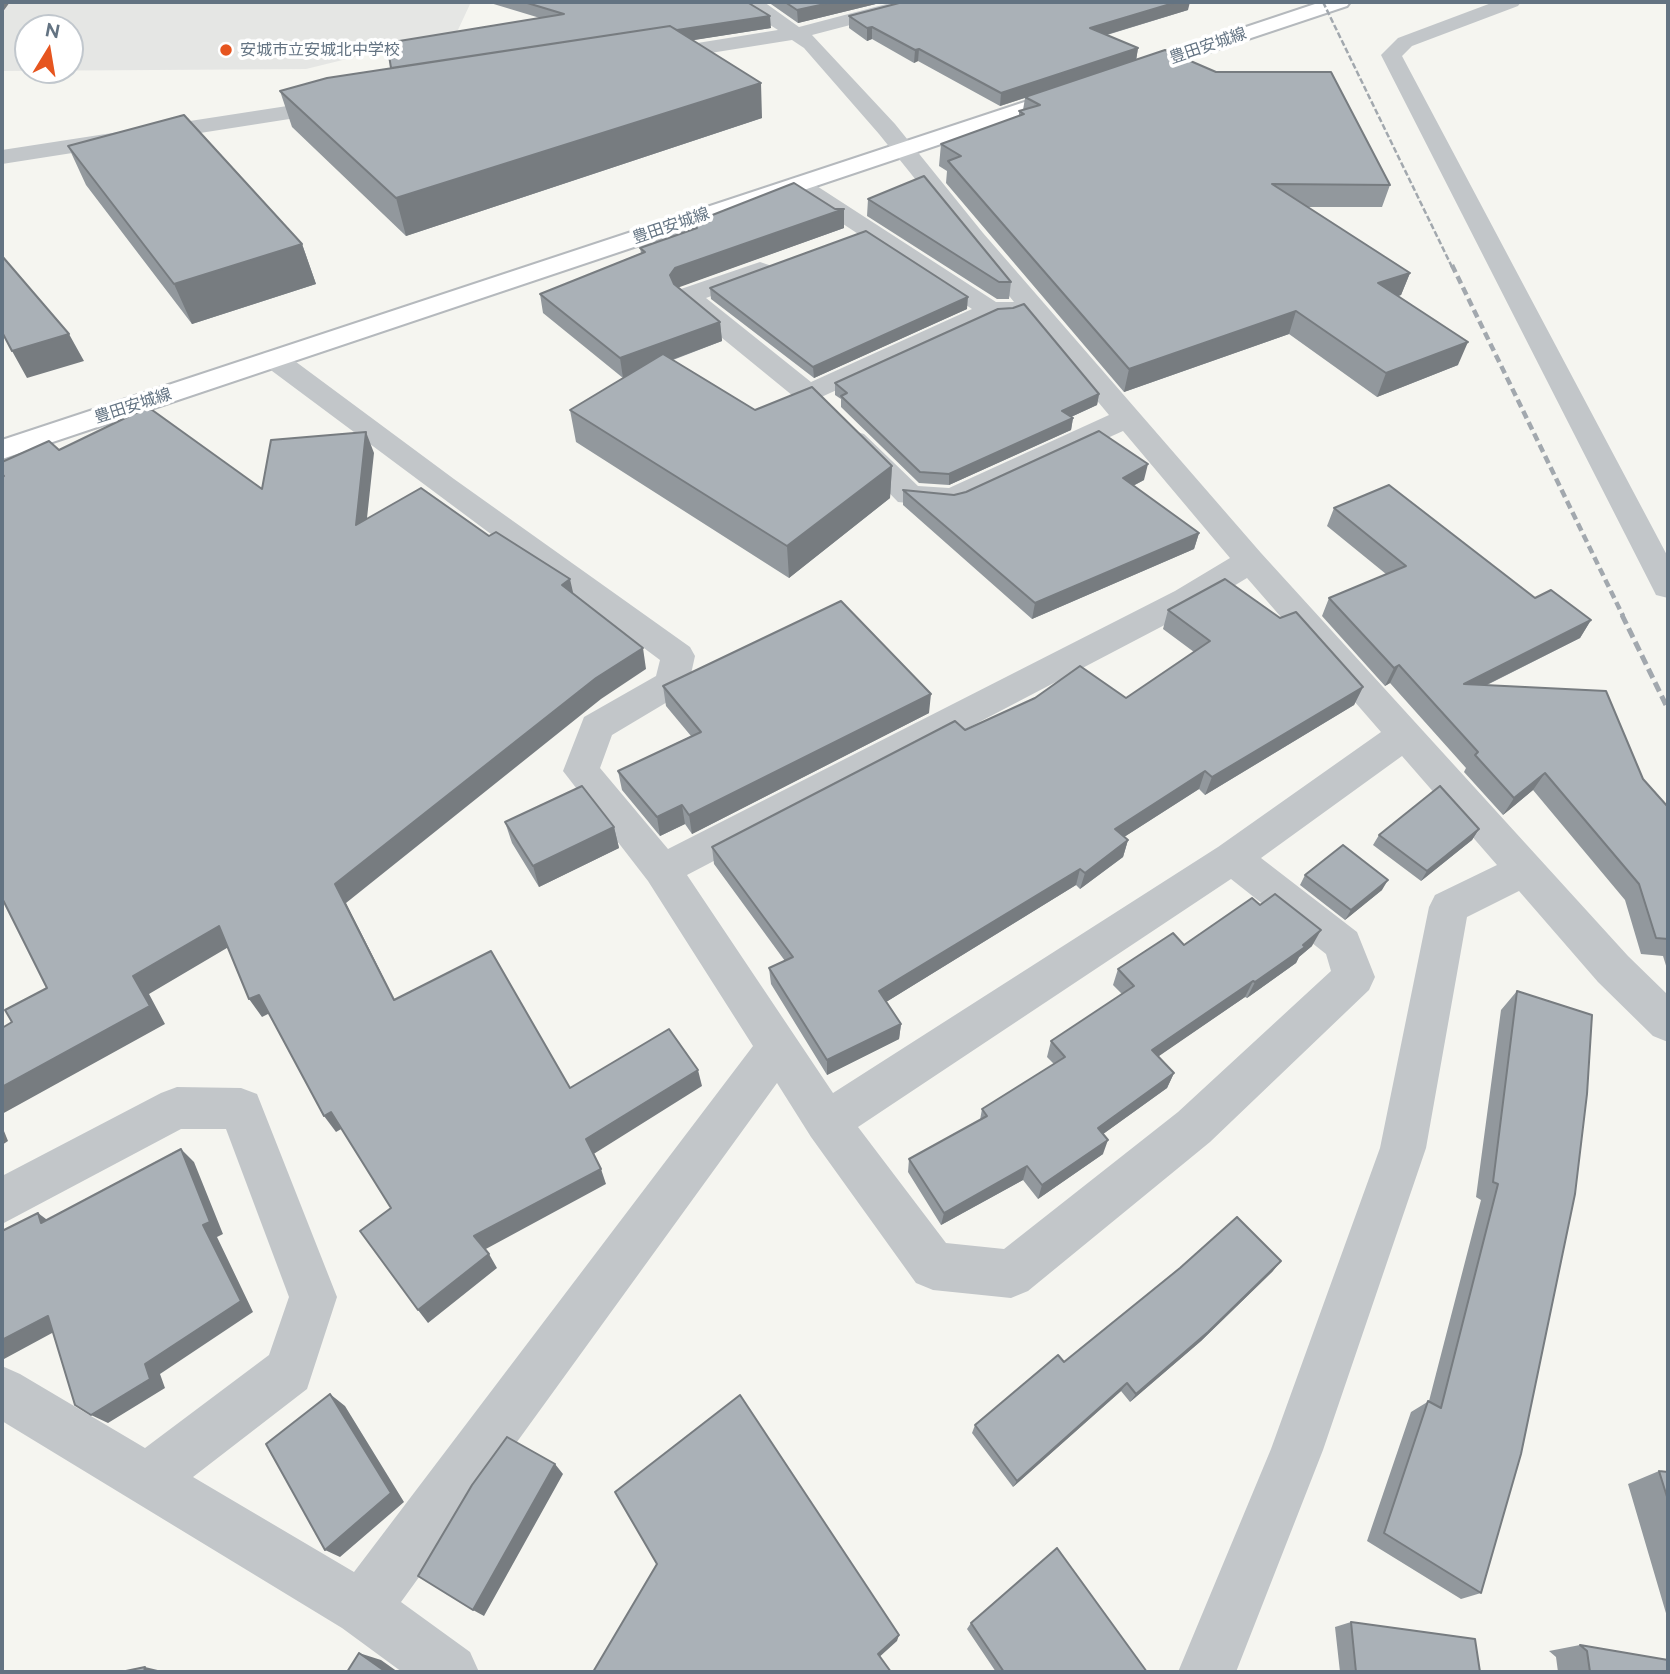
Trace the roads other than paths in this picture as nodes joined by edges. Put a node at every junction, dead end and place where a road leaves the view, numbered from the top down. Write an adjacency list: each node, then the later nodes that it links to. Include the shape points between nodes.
1 (744, 2): 5 (street)
2 (916, 2): 5 (street)
3 (1340, 2): 8 (main road, 豊田安城線)
4 (1511, 2): 21 (street, via 1405,42 1391,55)
5 (798, 33): 6 (street); 8 (street)
6 (630, 60)
7 (366, 101): 9 (street)
8 (902, 149): 10 (main road, 豊田安城線); 14 (street)
9 (2, 157)
10 (798, 184): 11 (street); 16 (main road, 豊田安城線)
11 (869, 230): 12 (street); 15 (street)
12 (843, 240)
13 (778, 263): 17 (street, via 687,296)
14 (1035, 307): 15 (street); 18 (street)
15 (991, 310): 17 (street)
16 (274, 359): 19 (main road, 豊田安城線); 25 (street, via 678,656 672,683 597,727 581,771)
17 (823, 410): 18 (street, via 909,495 953,498)
18 (1126, 418): 20 (street)
19 (2, 450)
20 (1250, 561): 22 (street); 25 (street, via 1187,599)
21 (1668, 587)
22 (1404, 735): 23 (street); 24 (street)
23 (1232, 858): 28 (street); 28 (street, via 1343,944 1354,977 1194,1127 1011,1274 933,1266)
24 (1526, 869): 26 (street, via 1613,969); 34 (street, via 1449,907 1403,1149 1297,1450)
25 (662, 870): 27 (street)
26 (1668, 1023)
27 (778, 1047): 28 (street); 32 (street)
28 (827, 1122)
29 (2, 1201): 31 (street, via 177,1108 241,1110 313,1297 289,1371)
30 (2, 1392): 31 (street)
31 (147, 1479): 32 (street)
32 (362, 1608): 33 (street)
33 (450, 1672)
34 (1208, 1672)

